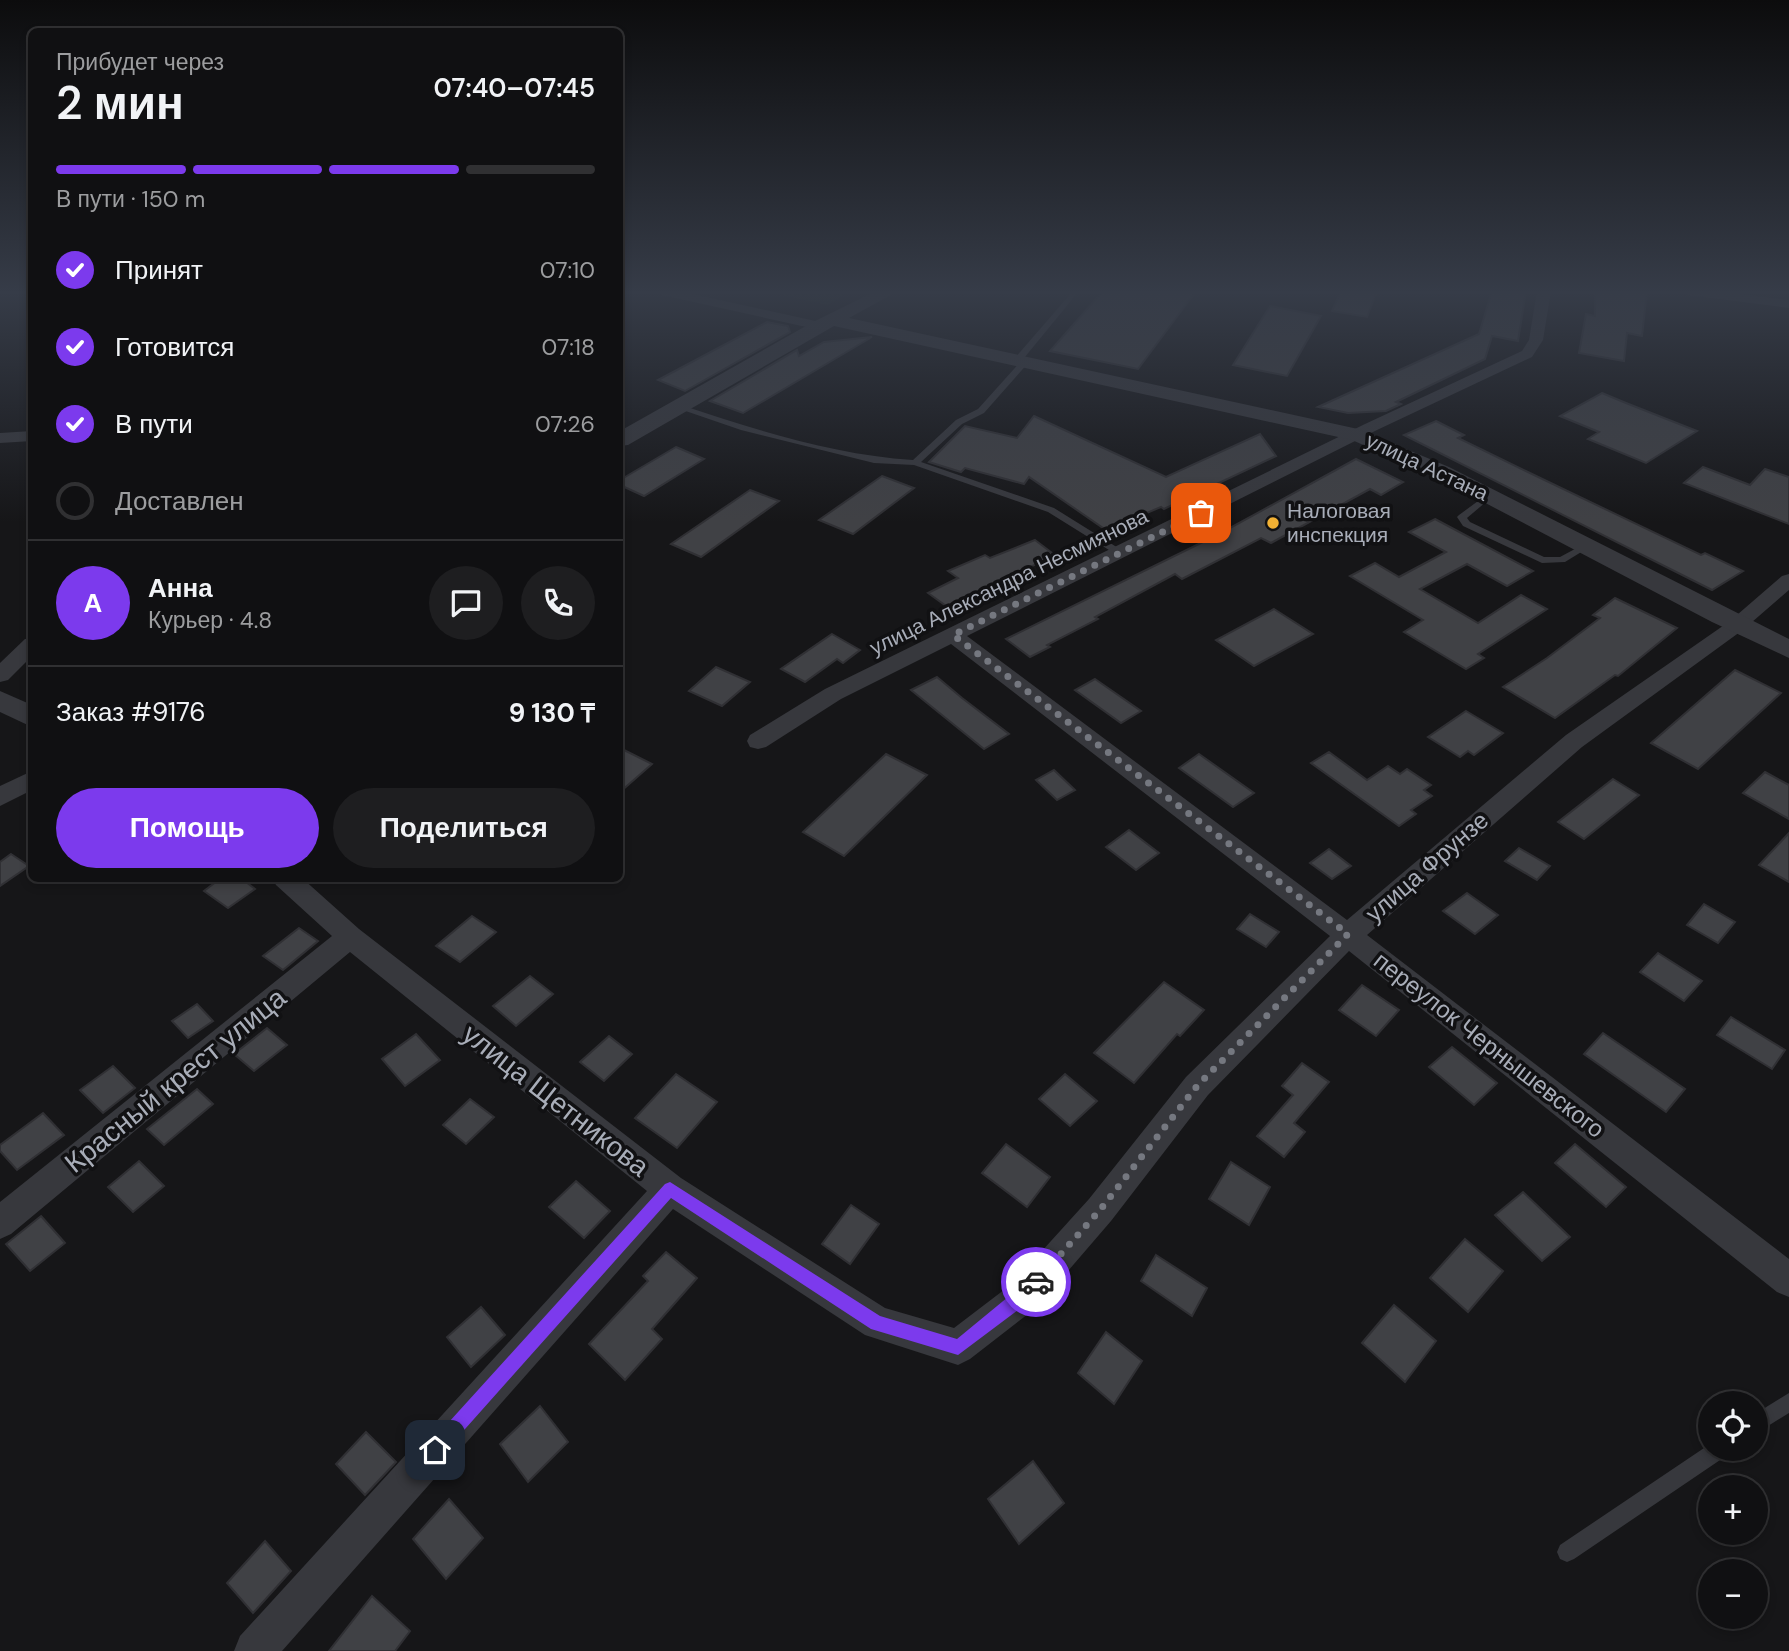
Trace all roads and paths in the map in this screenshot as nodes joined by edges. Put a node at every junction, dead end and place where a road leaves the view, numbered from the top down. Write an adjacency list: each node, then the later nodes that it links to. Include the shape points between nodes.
1 (743, 368): 5 (street)
2 (1016, 368): 10 (lane, via 981,411 959,422)
3 (1049, 368): 6 (street, улица Астана)
4 (1498, 368): 6 (street, улица Александра Несмиянова)
5 (678, 407): 9 (street); 10 (lane, via 741,428 874,460)
6 (1358, 435): 11 (street, улица Астана); 13 (street, улица Александра Несмиянова)
7 (28, 436): 8 (street)
8 (0, 438)
9 (623, 438)
10 (915, 463): 13 (lane, via 1051,510)
11 (1489, 496): 12 (street, улица Астана); 12 (lane, via 1462,517 1466,524 1542,560 1562,560)
12 (1586, 546): 15 (street, улица Астана)
13 (1120, 553): 16 (street, улица Александра Несмиянова)
14 (1789, 580): 15 (street, улица Фрунзе)
15 (1737, 625): 18 (street, улица Астана); 25 (street, улица Фрунзе, via 1574,741)
16 (953, 635): 23 (street, улица Александра Несмиянова, via 833,694); 25 (street, переулок Чернышевского)
17 (28, 648): 19 (street)
18 (1789, 649)
19 (0, 675)
20 (28, 694): 21 (street)
21 (0, 699): 22 (street)
22 (28, 715)
23 (758, 741)
24 (289, 882): 26 (street, улица Щетникова)
25 (1348, 934): 29 (street, переулок Чернышевского); 30 (street, улица Фрунзе, via 1197,1086 1100,1210 1025,1295)
26 (350, 937): 27 (street, улица Щетникова); 28 (street, Красный крест улица)
27 (670, 1189): 30 (street, улица Щетникова, via 877,1323); 35 (street)
28 (0, 1223)
29 (1789, 1280)
30 (958, 1347)
31 (1789, 1402): 32 (lane)
32 (1768, 1416)
33 (1701, 1461): 34 (lane)
34 (1567, 1552)
35 (255, 1651)

